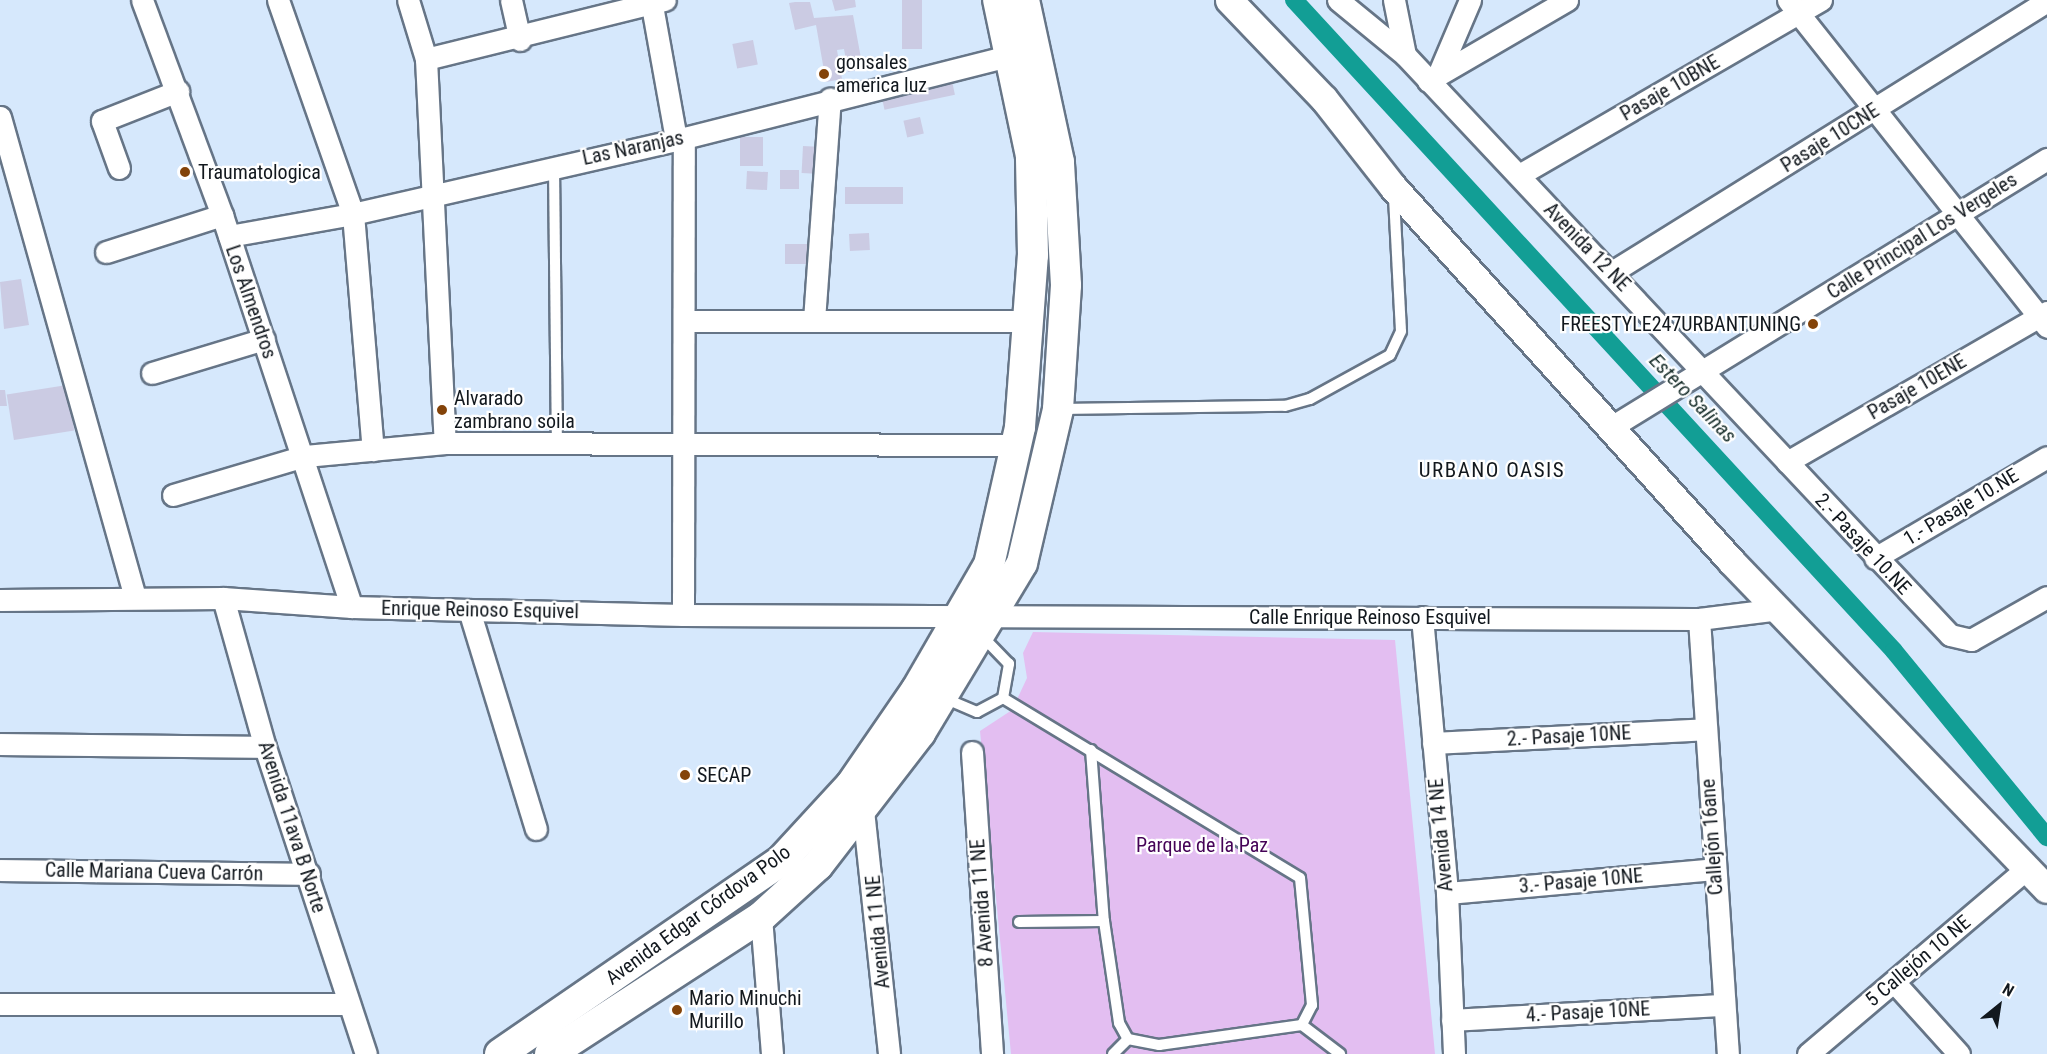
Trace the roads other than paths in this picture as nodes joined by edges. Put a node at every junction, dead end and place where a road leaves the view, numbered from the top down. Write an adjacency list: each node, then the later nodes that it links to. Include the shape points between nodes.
1 (142, 0): 21 (street, Los Almendros)
2 (278, 0): 33 (street)
3 (408, 0): 19 (street)
4 (511, 0): 16 (street)
5 (998, 0): 17 (main road, Avenida Edgar Córdova Polo)
6 (1024, 0): 17 (main road, Avenida Edgar Córdova Polo)
7 (1229, 0): 30 (street, via 1324,99)
8 (1338, 0): 18 (street)
9 (1394, 0): 18 (street)
10 (1470, 0): 20 (street)
11 (1567, 0): 20 (street)
12 (1821, 0): 15 (street, Pasaje 10BNE)
13 (656, 1): 16 (street); 25 (street)
14 (2047, 2): 23 (street, Pasaje 10CNE)
15 (1794, 7): 23 (street); 29 (street, Pasaje 10BNE)
16 (520, 40): 19 (street)
17 (1023, 52): 22 (street, Las Naranjas); 41 (main road, Avenida Edgar Córdova Polo, via 1031,156); 45 (main road, Avenida Edgar Córdova Polo, via 1059,162 1066,285)
18 (1405, 55): 20 (street, Avenida 12 NE)
19 (426, 59): 31 (street)
20 (1433, 78): 29 (street, Avenida 12 NE)
21 (178, 91): 28 (street, via 102,121); 34 (street, Los Almendros)
22 (830, 99): 25 (street, Las Naranjas); 39 (street)
23 (1877, 109): 32 (street); 37 (street, Pasaje 10CNE)
24 (0, 117): 57 (street)
25 (680, 139): 27 (street, Las Naranjas); 40 (street)
26 (2047, 159): 32 (street, Calle Principal Los Vergeles)
27 (554, 166): 31 (street, Las Naranjas); 48 (lane)
28 (119, 168)
29 (1519, 175): 37 (street, Avenida 12 NE)
30 (1393, 187): 45 (lane, via 1401,331 1390,355 1310,399 1285,406); 46 (street)
31 (432, 193): 33 (street, Las Naranjas); 47 (street)
32 (1960, 212): 38 (street); 44 (street, Calle Principal Los Vergeles)
33 (353, 214): 35 (street, Las Naranjas); 51 (street)
34 (222, 215): 35 (street, Los Almendros); 36 (street)
35 (229, 236): 42 (street, Los Almendros)
36 (106, 252)
37 (1612, 272): 44 (street, Avenida 12 NE)
38 (2044, 318): 54 (street, Pasaje 10ENE)
39 (814, 320): 40 (street); 41 (street)
40 (685, 321): 49 (street)
41 (1030, 321): 50 (main road, Avenida Edgar Córdova Polo)
42 (264, 339): 43 (street); 52 (street, Los Almendros)
43 (152, 373)
44 (1695, 375): 46 (street, Calle Principal Los Vergeles); 54 (street, 2.- Pasaje 10.NE)
45 (1058, 409): 67 (main road, Avenida Edgar Córdova Polo, via 1022,563)
46 (1623, 418): 62 (street)
47 (445, 443): 48 (street); 51 (street)
48 (557, 444): 49 (street)
49 (680, 444): 50 (street); 64 (street)
50 (1017, 446): 67 (main road, Avenida Edgar Córdova Polo)
51 (373, 450): 52 (street)
52 (304, 456): 55 (street); 61 (street, Los Almendros)
53 (2047, 457): 56 (street, 1.- Pasaje 10.NE)
54 (1787, 462): 56 (street, 2.- Pasaje 10.NE)
55 (173, 495)
56 (1875, 558): 58 (street, 2.- Pasaje 10.NE, via 1950,635 1971,640)
57 (135, 597): 59 (street, Enrique Reinoso Esquivel); 60 (street, Enrique Reinoso Esquivel)
58 (2047, 597)
59 (223, 598): 61 (street, Enrique Reinoso Esquivel); 73 (street, Avenida 11ava B Norte)
60 (0, 600)
61 (352, 607): 63 (street, Enrique Reinoso Esquivel)
62 (1779, 609): 66 (street, Calle Enrique Reinoso Esquivel); 78 (street)
63 (469, 610): 64 (street, Enrique Reinoso Esquivel); 77 (street)
64 (683, 615): 67 (street, Enrique Reinoso Esquivel)
65 (1422, 617): 66 (street, Calle Enrique Reinoso Esquivel); 67 (street, Calle Enrique Reinoso Esquivel); 71 (street, Avenida 14 NE)
66 (1699, 619): 70 (street, Callejón 16ane)
67 (978, 621): 68 (main road, Avenida Edgar Córdova Polo); 69 (lane, via 1009,664); 95 (main road, Avenida Edgar Córdova Polo, via 851,785 782,860)
68 (944, 698): 69 (lane, via 977,712); 76 (main road, Avenida Edgar Córdova Polo)
69 (1003, 698): 74 (lane)
70 (1705, 729): 71 (street, 2.- Pasaje 10NE); 79 (street, Callejón 16ane)
71 (1433, 743): 83 (street, Avenida 14 NE)
72 (0, 744): 73 (street)
73 (265, 747): 81 (street, Avenida 11ava B Norte)
74 (1091, 750): 85 (lane); 92 (lane, via 1300,878 1312,1005)
75 (972, 752): 99 (street, 8 Avenida 11 NE)
76 (863, 810): 84 (main road, Avenida Edgar Córdova Polo, via 818,865); 98 (street, Avenida 11 NE)
77 (536, 829)
78 (2028, 868): 82 (street); 87 (street, 5 Callejón 10 NE)
79 (1715, 869): 83 (street, 3.- Pasaje 10NE); 90 (street, Callejón 16ane)
80 (0, 870): 81 (street, Calle Mariana Cueva Carrón)
81 (309, 874): 89 (street, Avenida 11ava B Norte)
82 (2047, 889)
83 (1447, 893): 91 (street, Avenida 14 NE)
84 (761, 917): 96 (main road, Avenida Edgar Córdova Polo); 97 (street)
85 (1104, 921): 86 (lane); 93 (lane, via 1119,1023)
86 (1019, 922)
87 (1894, 982): 104 (street, 5 Callejón 10 NE); 105 (street)
88 (0, 1004): 89 (street)
89 (349, 1004): 94 (street, Avenida 11ava B Norte)
90 (1724, 1005): 91 (street, 4.- Pasaje 10NE); 103 (street, Callejón 16ane)
91 (1452, 1020): 102 (street, Avenida 14 NE)
92 (1302, 1025): 93 (lane, via 1159,1045); 101 (lane, via 1330,1041)
93 (1128, 1039): 100 (lane)
94 (366, 1054)
95 (500, 1054)
96 (550, 1054)
97 (772, 1054)
98 (889, 1054)
99 (992, 1054)
100 (1113, 1054)
101 (1340, 1054)
102 (1454, 1054)
103 (1728, 1054)
104 (1808, 1054)
105 (1959, 1054)

